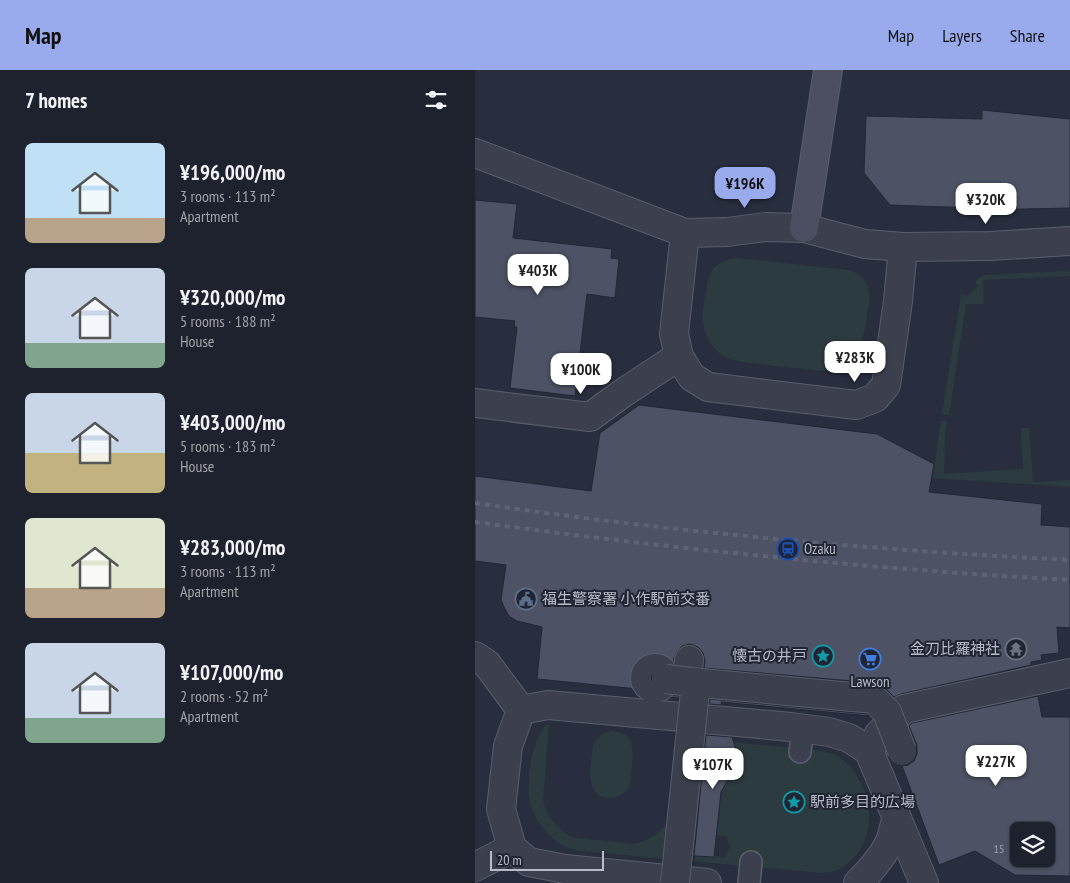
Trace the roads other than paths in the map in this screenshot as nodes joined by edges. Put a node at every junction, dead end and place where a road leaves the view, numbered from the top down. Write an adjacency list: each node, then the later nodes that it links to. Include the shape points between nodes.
1 (828, 70): 3 (street)
2 (475, 153): 4 (street)
3 (803, 228): 4 (street); 6 (street, via 865,244)
4 (685, 232): 7 (street, via 674,334)
5 (1070, 241): 6 (street)
6 (903, 247): 7 (street, via 886,385 875,398 856,405 708,387 691,377)
7 (679, 356): 8 (street, via 590,417)
8 (475, 403)
9 (475, 656): 11 (street, via 487,664)
10 (1070, 673): 12 (street, via 904,709 879,734)
11 (521, 710): 12 (street, via 549,705 802,740 829,732 849,738); 15 (street, via 508,746 501,809)
12 (869, 751): 14 (street)
13 (902, 751): 17 (street, bridge, via 887,712 874,699 684,675)
14 (897, 818): 19 (street, via 890,841); 20 (street)
15 (522, 864): 16 (street); 18 (street)
16 (475, 867)
17 (675, 883)
18 (707, 883)
19 (858, 883)
20 (924, 883)

